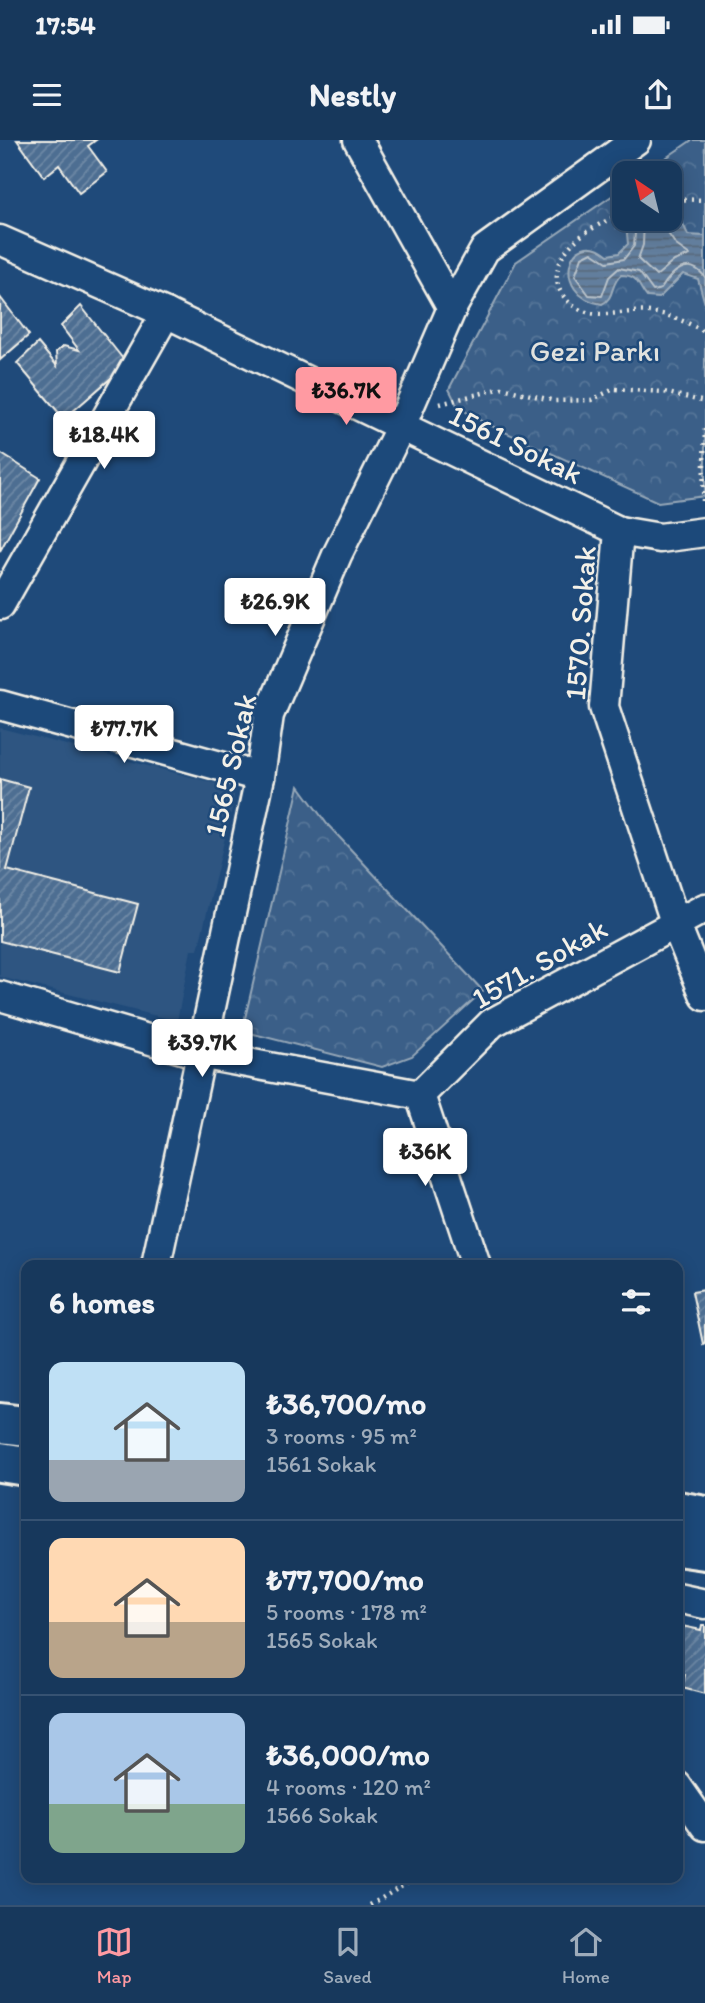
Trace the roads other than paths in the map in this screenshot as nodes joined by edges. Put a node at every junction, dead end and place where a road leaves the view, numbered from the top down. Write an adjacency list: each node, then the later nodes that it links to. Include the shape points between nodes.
1 (358, 140): 4 (street)
2 (636, 140): 4 (street, 1565 Sokak, via 485,249)
3 (0, 240): 5 (street, 1561 Sokak)
4 (452, 308): 6 (street, 1565 Sokak)
5 (166, 313): 6 (street, 1561 Sokak); 9 (street)
6 (401, 426): 7 (street, 1561 Sokak); 11 (street, 1565 Sokak, via 337,555 269,715)
7 (619, 531): 8 (street, 1561 Sokak, via 660,538); 13 (street, 1570. Sokak, via 604,707)
8 (705, 532)
9 (0, 605)
10 (0, 705): 11 (street)
11 (260, 777): 16 (street, 1565 Sokak)
12 (705, 908): 13 (street, 1571. Sokak)
13 (676, 925): 15 (street, 1570. Sokak); 17 (street, 1571. Sokak, via 492,1023)
14 (0, 996): 16 (street)
15 (705, 996)
16 (199, 1054): 17 (street); 18 (street, 1565 Sokak)
17 (420, 1095): 19 (street)
18 (157, 1260)
19 (474, 1260)
20 (0, 1423): 21 (main road)
21 (21, 1425)
22 (0, 1462): 23 (main road)
23 (21, 1465)
24 (683, 1512): 25 (main road)
25 (705, 1516)
26 (683, 1547): 27 (main road)
27 (705, 1550)
28 (683, 1599): 29 (street)
29 (705, 1604)
30 (683, 1795): 31 (street)
31 (705, 1826)

